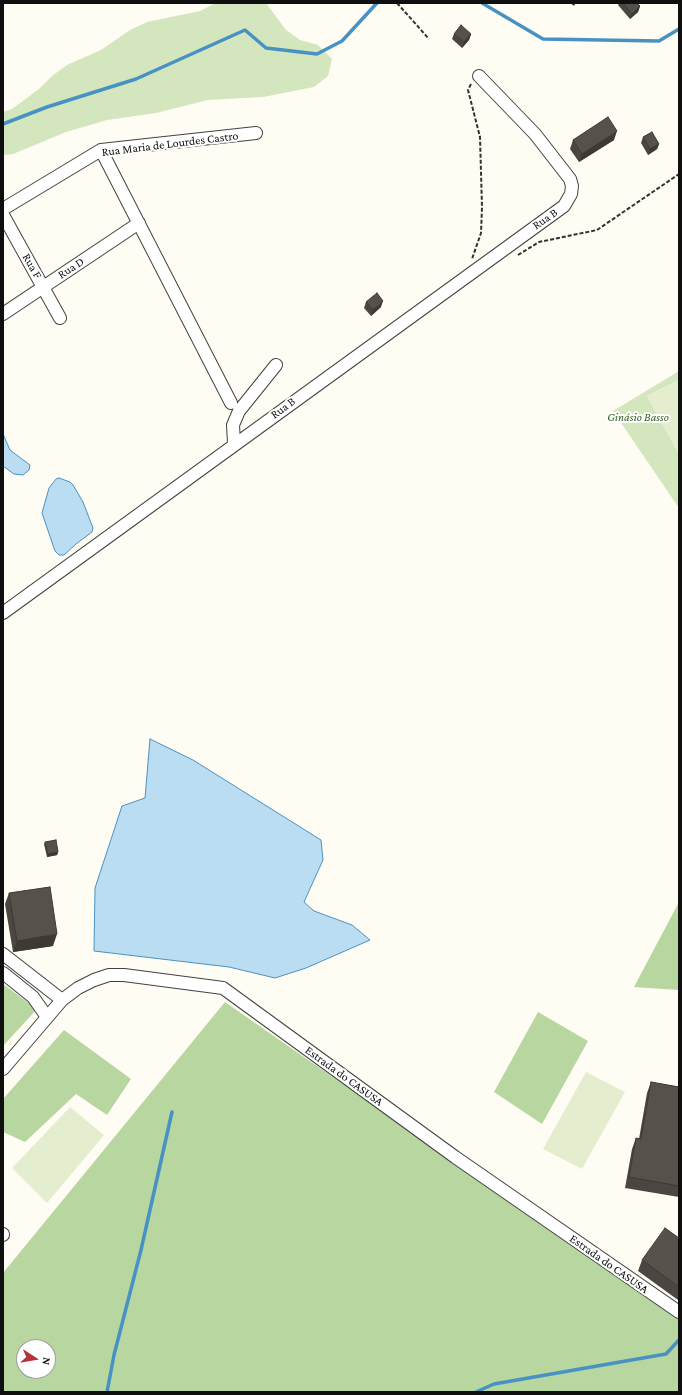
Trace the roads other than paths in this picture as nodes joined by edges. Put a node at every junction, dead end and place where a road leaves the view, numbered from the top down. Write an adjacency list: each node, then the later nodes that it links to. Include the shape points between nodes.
1 (479, 76): 12 (street, Rua B, via 535,134 570,179 571,194 564,206)
2 (256, 134): 3 (street, Rua Maria de Lourdes Castro)
3 (101, 150): 4 (street, Rua Maria de Lourdes Castro); 6 (street)
4 (3, 209)
5 (3, 215): 7 (street, Rua F)
6 (139, 223): 7 (street, Rua D); 11 (street)
7 (43, 286): 8 (street, Rua D); 9 (street, Rua F)
8 (3, 314)
9 (60, 318)
10 (276, 366): 12 (street, via 239,411 233,425)
11 (231, 402)
12 (234, 444): 13 (street, Rua B)
13 (3, 613)
14 (3, 954): 16 (street)
15 (3, 973): 17 (street)
16 (42, 984): 17 (street); 18 (street)
17 (32, 997): 19 (street)
18 (62, 1000): 19 (street, Estrada do CASUSA); 21 (street, Estrada do CASUSA, via 78,988 109,975 223,988 455,1157)
19 (47, 1017): 20 (street, Estrada do CASUSA)
20 (3, 1069)
21 (679, 1312)

